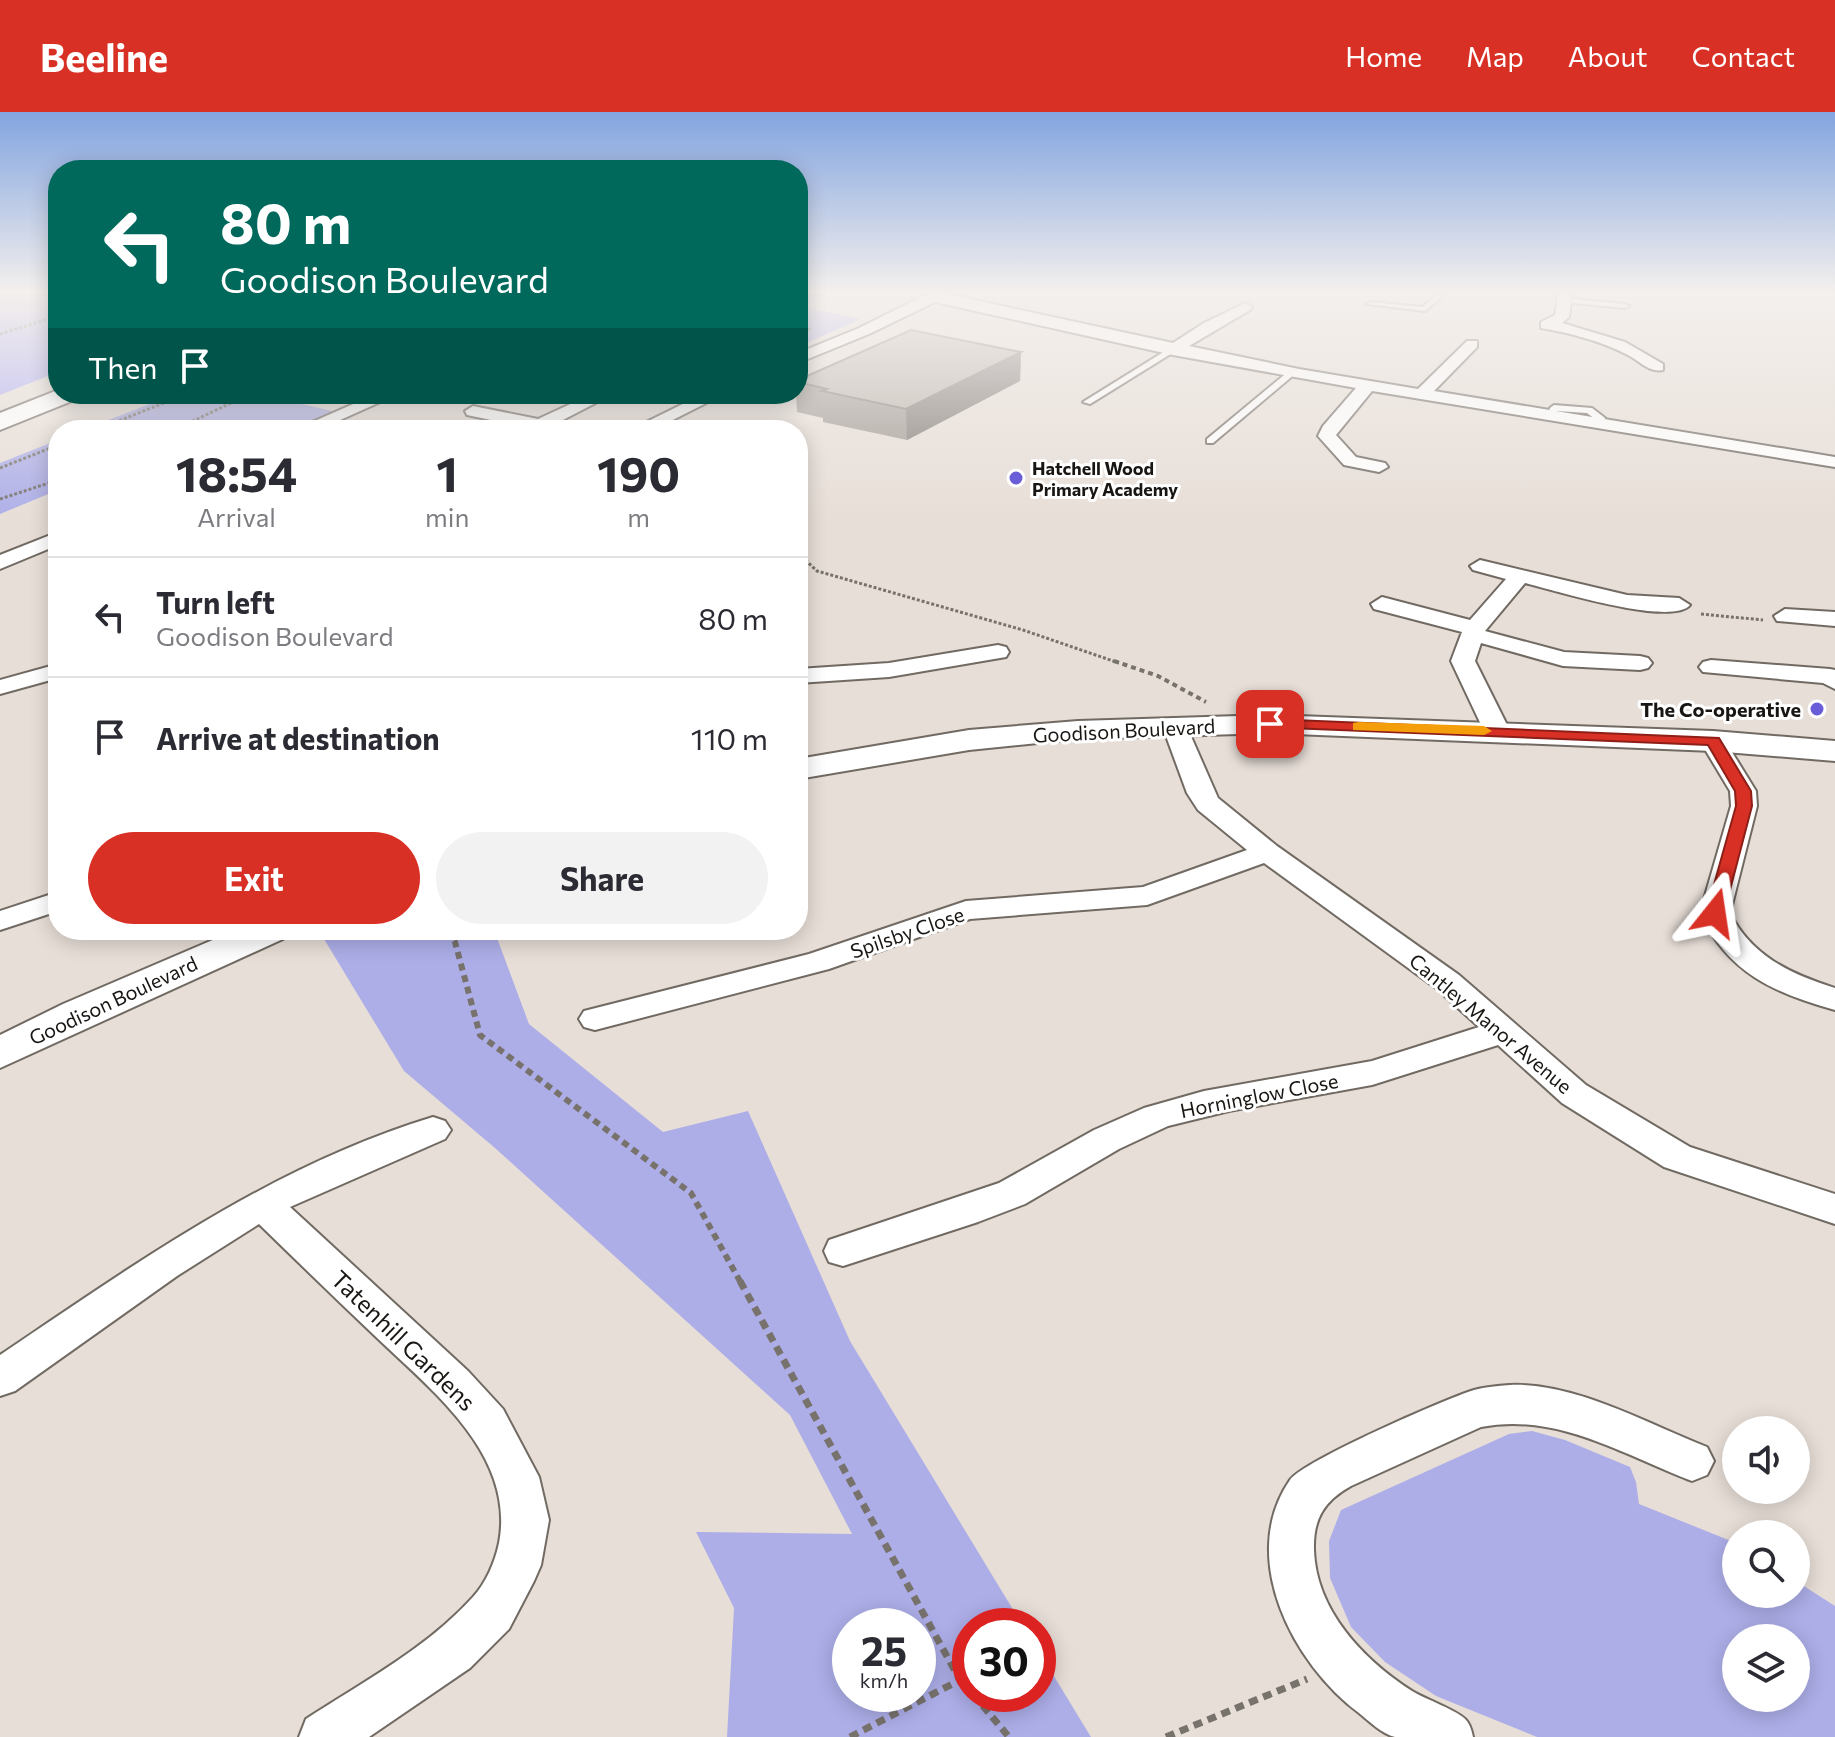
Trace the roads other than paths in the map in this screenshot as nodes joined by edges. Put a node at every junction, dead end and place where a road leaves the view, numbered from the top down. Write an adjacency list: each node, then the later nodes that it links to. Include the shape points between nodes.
1 (1140, 370): 8 (lane)
2 (1276, 370): 4 (street)
3 (1446, 370): 7 (street)
4 (1292, 373): 5 (street); 20 (lane)
5 (1367, 386): 7 (street); 22 (street, via 1327,436 1350,461)
6 (48, 390): 13 (highway)
7 (1421, 395): 21 (street)
8 (1087, 402)
9 (48, 403): 19 (highway)
10 (362, 404): 15 (street)
11 (584, 404): 17 (street)
12 (695, 404): 18 (street)
13 (0, 410)
14 (473, 411): 16 (street)
15 (318, 420)
16 (515, 420)
17 (550, 420)
18 (660, 420)
19 (0, 422)
20 (1210, 441)
21 (1835, 462)
22 (1379, 467)
23 (48, 542): 24 (street)
24 (0, 563)
25 (1480, 566): 26 (street)
26 (1520, 576): 28 (street, via 1627,602); 31 (street)
27 (1382, 604): 31 (street)
28 (1679, 605)
29 (1785, 616): 30 (street)
30 (1835, 619)
31 (1474, 631): 33 (street, via 1563,659); 40 (street, via 1463,661)
32 (1025, 660): 36 (street, via 1001,644 889,670)
33 (1640, 663)
34 (1711, 667): 37 (street)
35 (48, 674): 38 (street)
36 (808, 675)
37 (1833, 678)
38 (0, 687)
39 (1174, 725): 40 (street, Goodison Boulevard); 43 (street, Goodison Boulevard, via 969,740); 44 (street, Cantley Manor Avenue, via 1208,804)
40 (1497, 731): 41 (street, Goodison Boulevard)
41 (1713, 741): 42 (street, Goodison Boulevard); 48 (street, via 1743,791 1744,806 1715,913 1721,929 1756,966)
42 (1835, 751)
43 (808, 767)
44 (1267, 852): 49 (street, Spilsby Close, via 1147,896 966,910 818,962); 50 (street, Cantley Manor Avenue, via 1448,982)
45 (48, 904): 46 (street)
46 (0, 921)
47 (247, 940): 51 (street, Goodison Boulevard)
48 (1835, 999)
49 (595, 1019)
50 (1504, 1031): 54 (street, Cantley Manor Avenue, via 1574,1094 1677,1157); 55 (street, Horninglow Close, via 1382,1070 1215,1100 1158,1117 1121,1131 1004,1196)
51 (0, 1053)
52 (433, 1130): 53 (street, via 332,1169)
53 (263, 1205): 56 (street); 58 (street, Tatenhill Gardens, via 488,1423 517,1477 526,1520 518,1565 492,1612 453,1651)
54 (1835, 1209)
55 (843, 1251)
56 (0, 1378)
57 (1692, 1461): 59 (street, via 1565,1413 1500,1404 1475,1409 1311,1488 1296,1512 1290,1545 1295,1582 1314,1629 1341,1664 1384,1702)
58 (324, 1737)
59 (1448, 1737)

